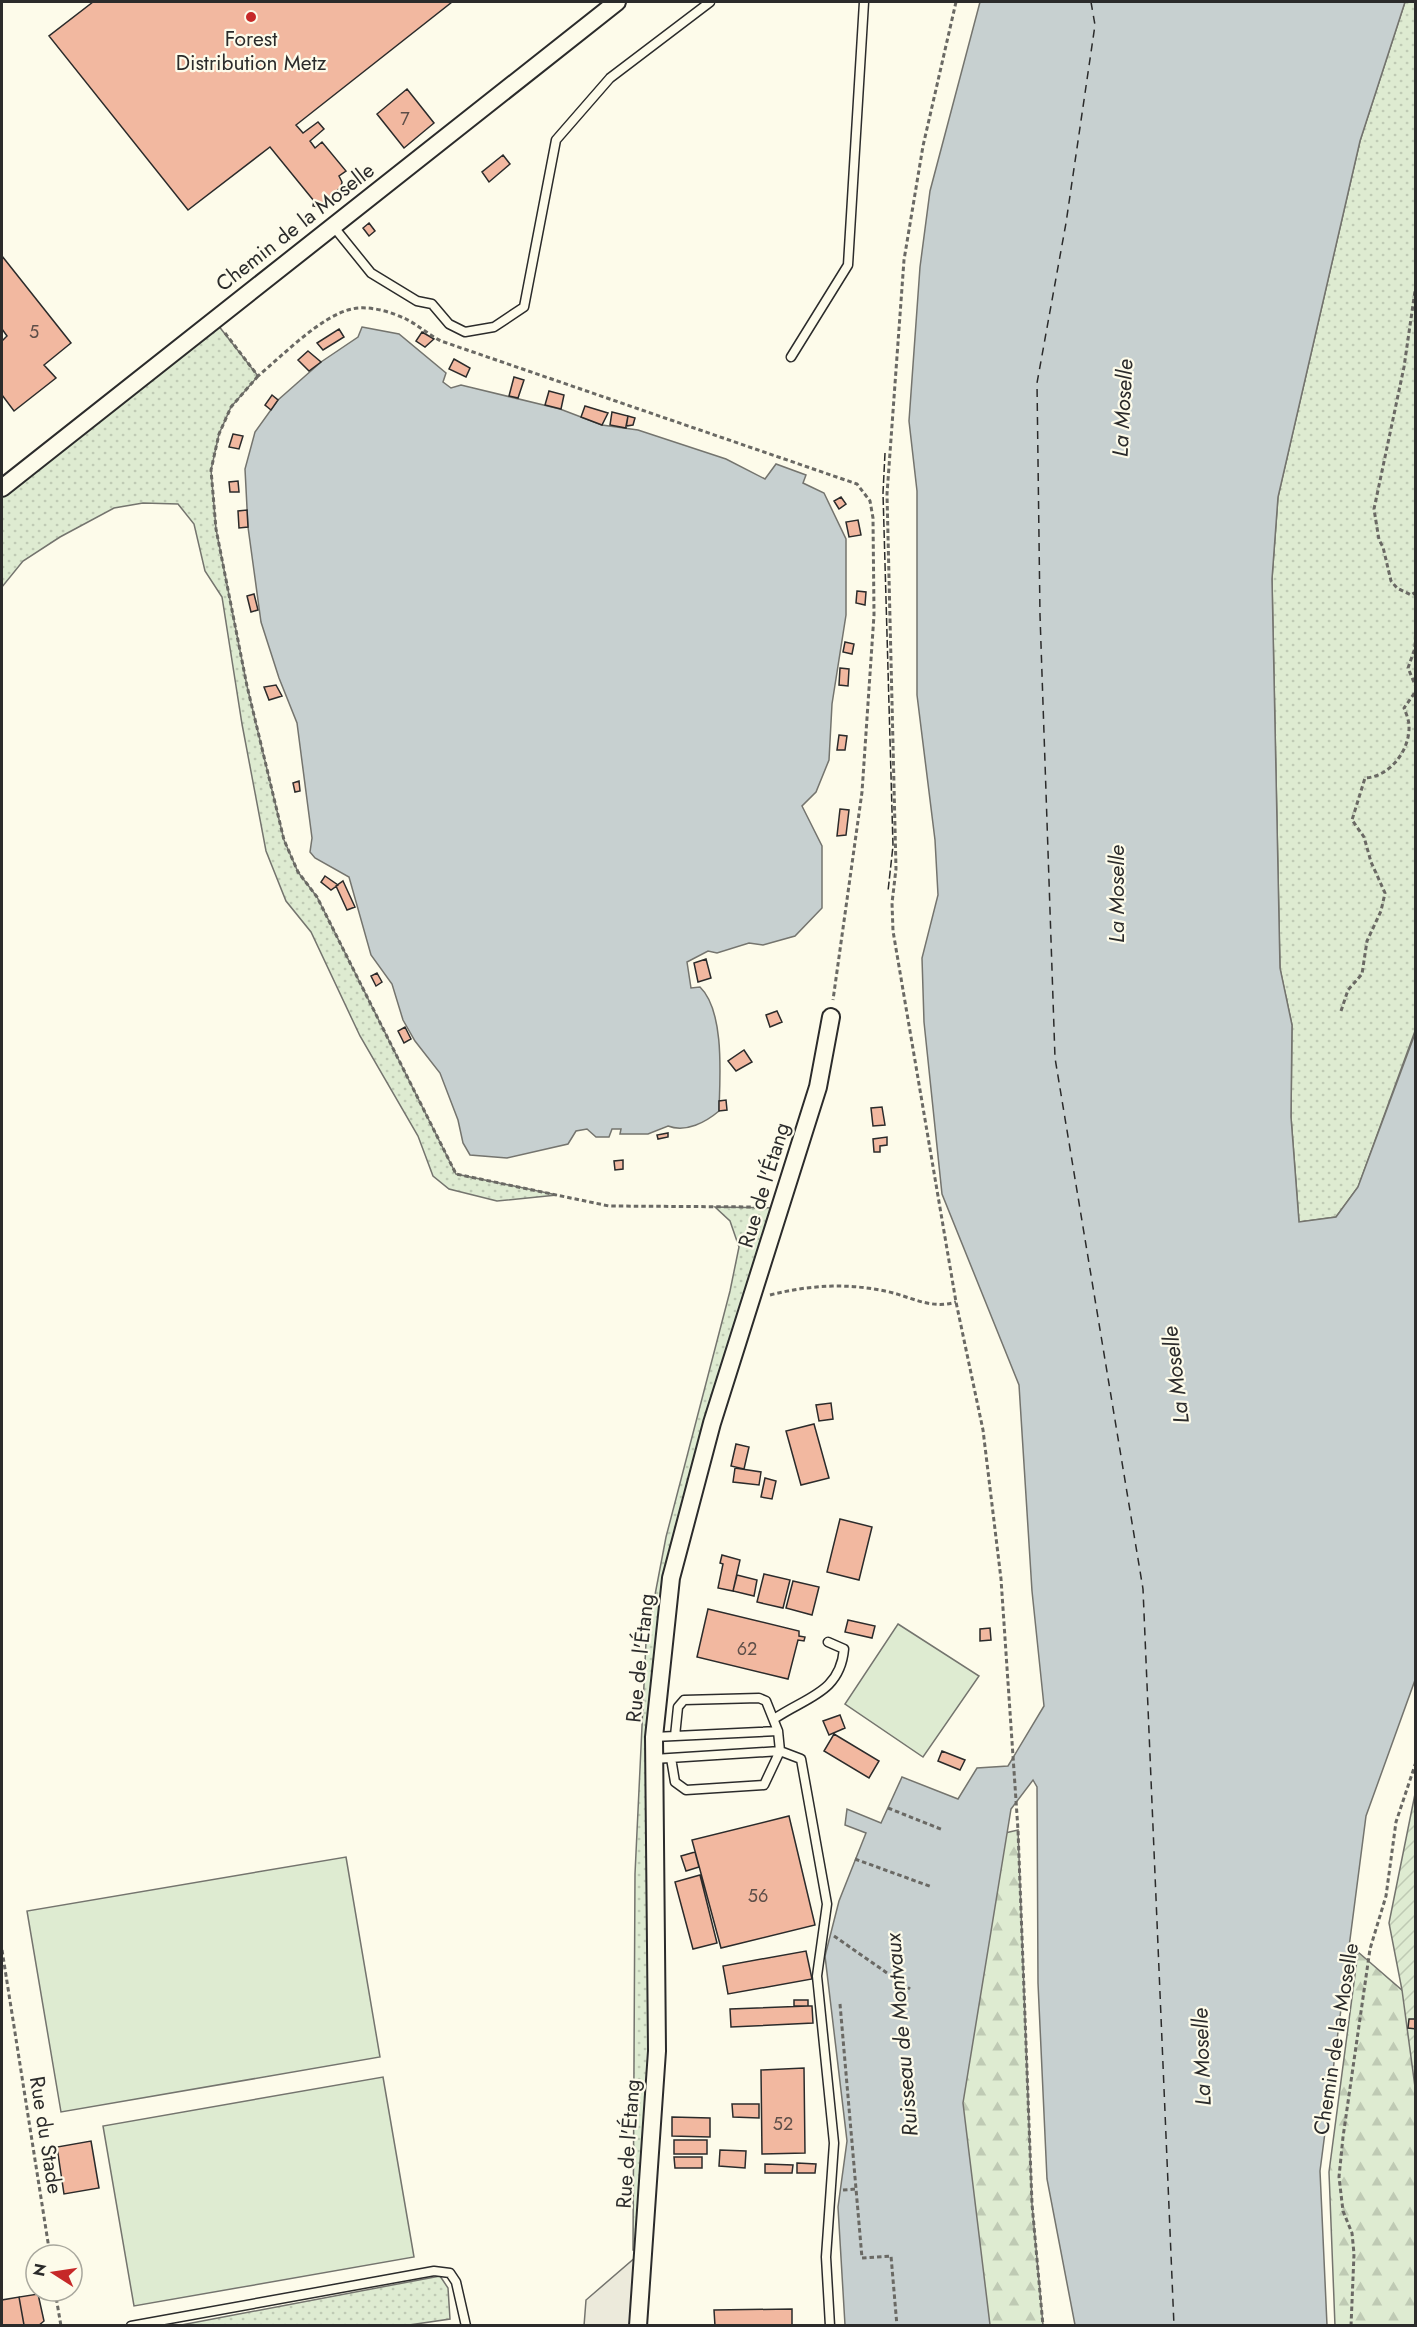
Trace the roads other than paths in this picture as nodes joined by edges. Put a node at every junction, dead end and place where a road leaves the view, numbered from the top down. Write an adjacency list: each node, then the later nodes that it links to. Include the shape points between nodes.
1 (617, 2): 4 (street, Chemin de la Moselle)
2 (710, 2): 4 (lane, via 610,78 556,140 524,307 494,327 465,332 449,324 432,304 417,301 371,273)
3 (864, 2): 5 (lane, via 848,265)
4 (333, 225): 6 (street, Chemin de la Moselle)
5 (791, 357)
6 (2, 488)
7 (831, 1017): 12 (street, Rue de l'Étang, via 818,1087 712,1423 671,1578)
8 (828, 1642): 9 (lane, via 843,1649 842,1665 827,1689)
9 (774, 1719): 10 (lane); 11 (lane, via 766,1701 759,1698 684,1700 678,1707)
10 (778, 1731): 11 (lane); 13 (lane)
11 (675, 1736): 12 (lane)
12 (654, 1737): 15 (street, Rue de l'Étang)
13 (780, 1751): 14 (lane); 14 (lane, via 764,1785 719,1788 686,1790 675,1782); 19 (lane, via 801,1759 827,1904 817,1976 834,2143 826,2257)
14 (672, 1758): 15 (lane)
15 (654, 1759): 18 (street, Rue de l'Étang, via 657,2051)
16 (131, 2325): 17 (lane, via 434,2271 450,2273 456,2282)
17 (466, 2325)
18 (638, 2325)
19 (830, 2325)

